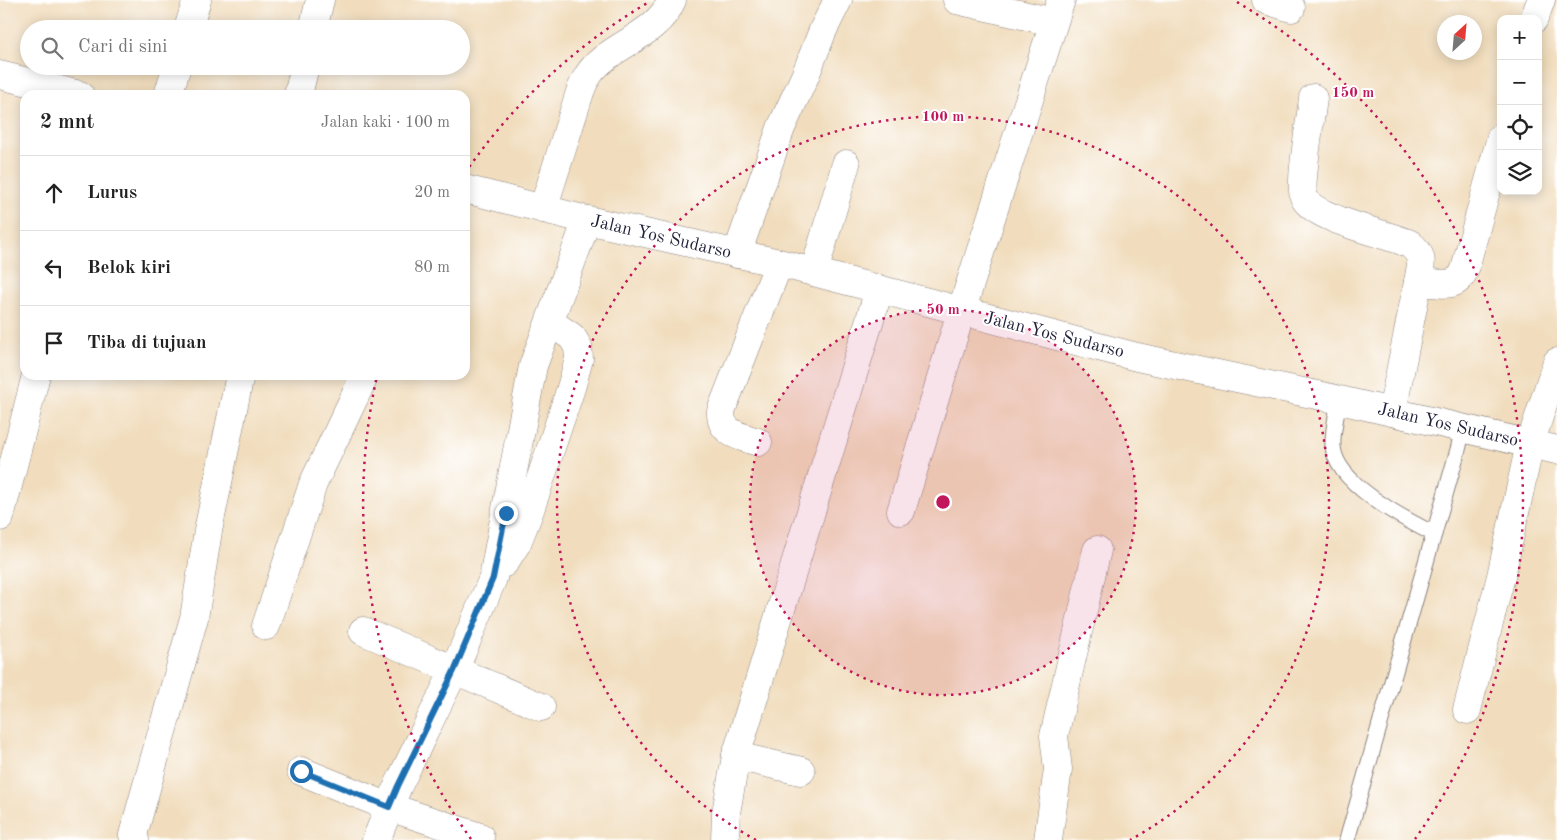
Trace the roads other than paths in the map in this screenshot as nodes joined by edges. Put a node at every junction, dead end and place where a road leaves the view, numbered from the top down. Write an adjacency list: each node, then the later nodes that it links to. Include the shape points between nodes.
1 (197, 0): 9 (main road)
2 (320, 0): 10 (main road)
3 (672, 0): 21 (main road, via 659,21 603,60 587,76)
4 (838, 0): 23 (main road, via 781,128)
5 (957, 0): 7 (main road)
6 (1540, 0): 8 (main road)
7 (1057, 11): 28 (main road)
8 (1535, 15)
9 (191, 20)
10 (316, 20)
11 (0, 75): 14 (main road)
12 (174, 75): 15 (main road)
13 (303, 75): 16 (main road)
14 (60, 90)
15 (170, 90)
16 (299, 90)
17 (1314, 98): 26 (main road, via 1303,197 1310,207 1326,216 1410,244 1420,255)
18 (1498, 150): 26 (main road, via 1462,277 1453,284)
19 (846, 164): 25 (main road)
20 (470, 190): 21 (main road, Jalan Yos Sudarso)
21 (543, 209): 22 (main road, Jalan Yos Sudarso)
22 (587, 220): 23 (main road, Jalan Yos Sudarso); 29 (main road)
23 (737, 254): 24 (main road, Jalan Yos Sudarso)
24 (779, 263): 25 (main road, Jalan Yos Sudarso); 37 (main road, via 721,410 725,428)
25 (814, 272): 27 (main road, Jalan Yos Sudarso)
26 (1418, 282): 35 (main road)
27 (879, 290): 28 (main road, Jalan Yos Sudarso); 50 (main road)
28 (961, 312): 34 (main road, Jalan Yos Sudarso, via 1137,357); 40 (main road)
29 (550, 322): 44 (main road, via 533,366); 44 (main road, via 572,337 578,347 579,359 517,543)
30 (1557, 362): 38 (main road)
31 (35, 380): 41 (main road)
32 (239, 380): 55 (main road, via 194,618 133,834)
33 (363, 380): 45 (main road, via 313,484)
34 (1339, 400): 35 (main road, Jalan Yos Sudarso); 42 (lane, via 1332,446 1337,463 1354,483 1380,503 1402,519)
35 (1392, 412): 36 (main road, Jalan Yos Sudarso)
36 (1462, 428): 38 (main road, Jalan Yos Sudarso); 42 (lane, via 1460,446)
37 (758, 442)
38 (1530, 444): 39 (main road, Jalan Yos Sudarso); 49 (main road)
39 (1557, 450)
40 (901, 511)
41 (0, 517)
42 (1434, 534): 59 (lane)
43 (1097, 550): 58 (main road, via 1054,736 1058,768)
44 (493, 578): 47 (main road)
45 (266, 626)
46 (363, 631): 47 (main road)
47 (454, 671): 48 (main road); 53 (main road)
48 (541, 707)
49 (1467, 710)
50 (736, 756): 52 (main road); 57 (main road, via 726,812)
51 (301, 771): 53 (main road)
52 (801, 771)
53 (389, 807): 54 (main road); 56 (main road)
54 (480, 837)
55 (135, 840)
56 (376, 840)
57 (725, 840)
58 (1048, 840)
59 (1347, 840)

